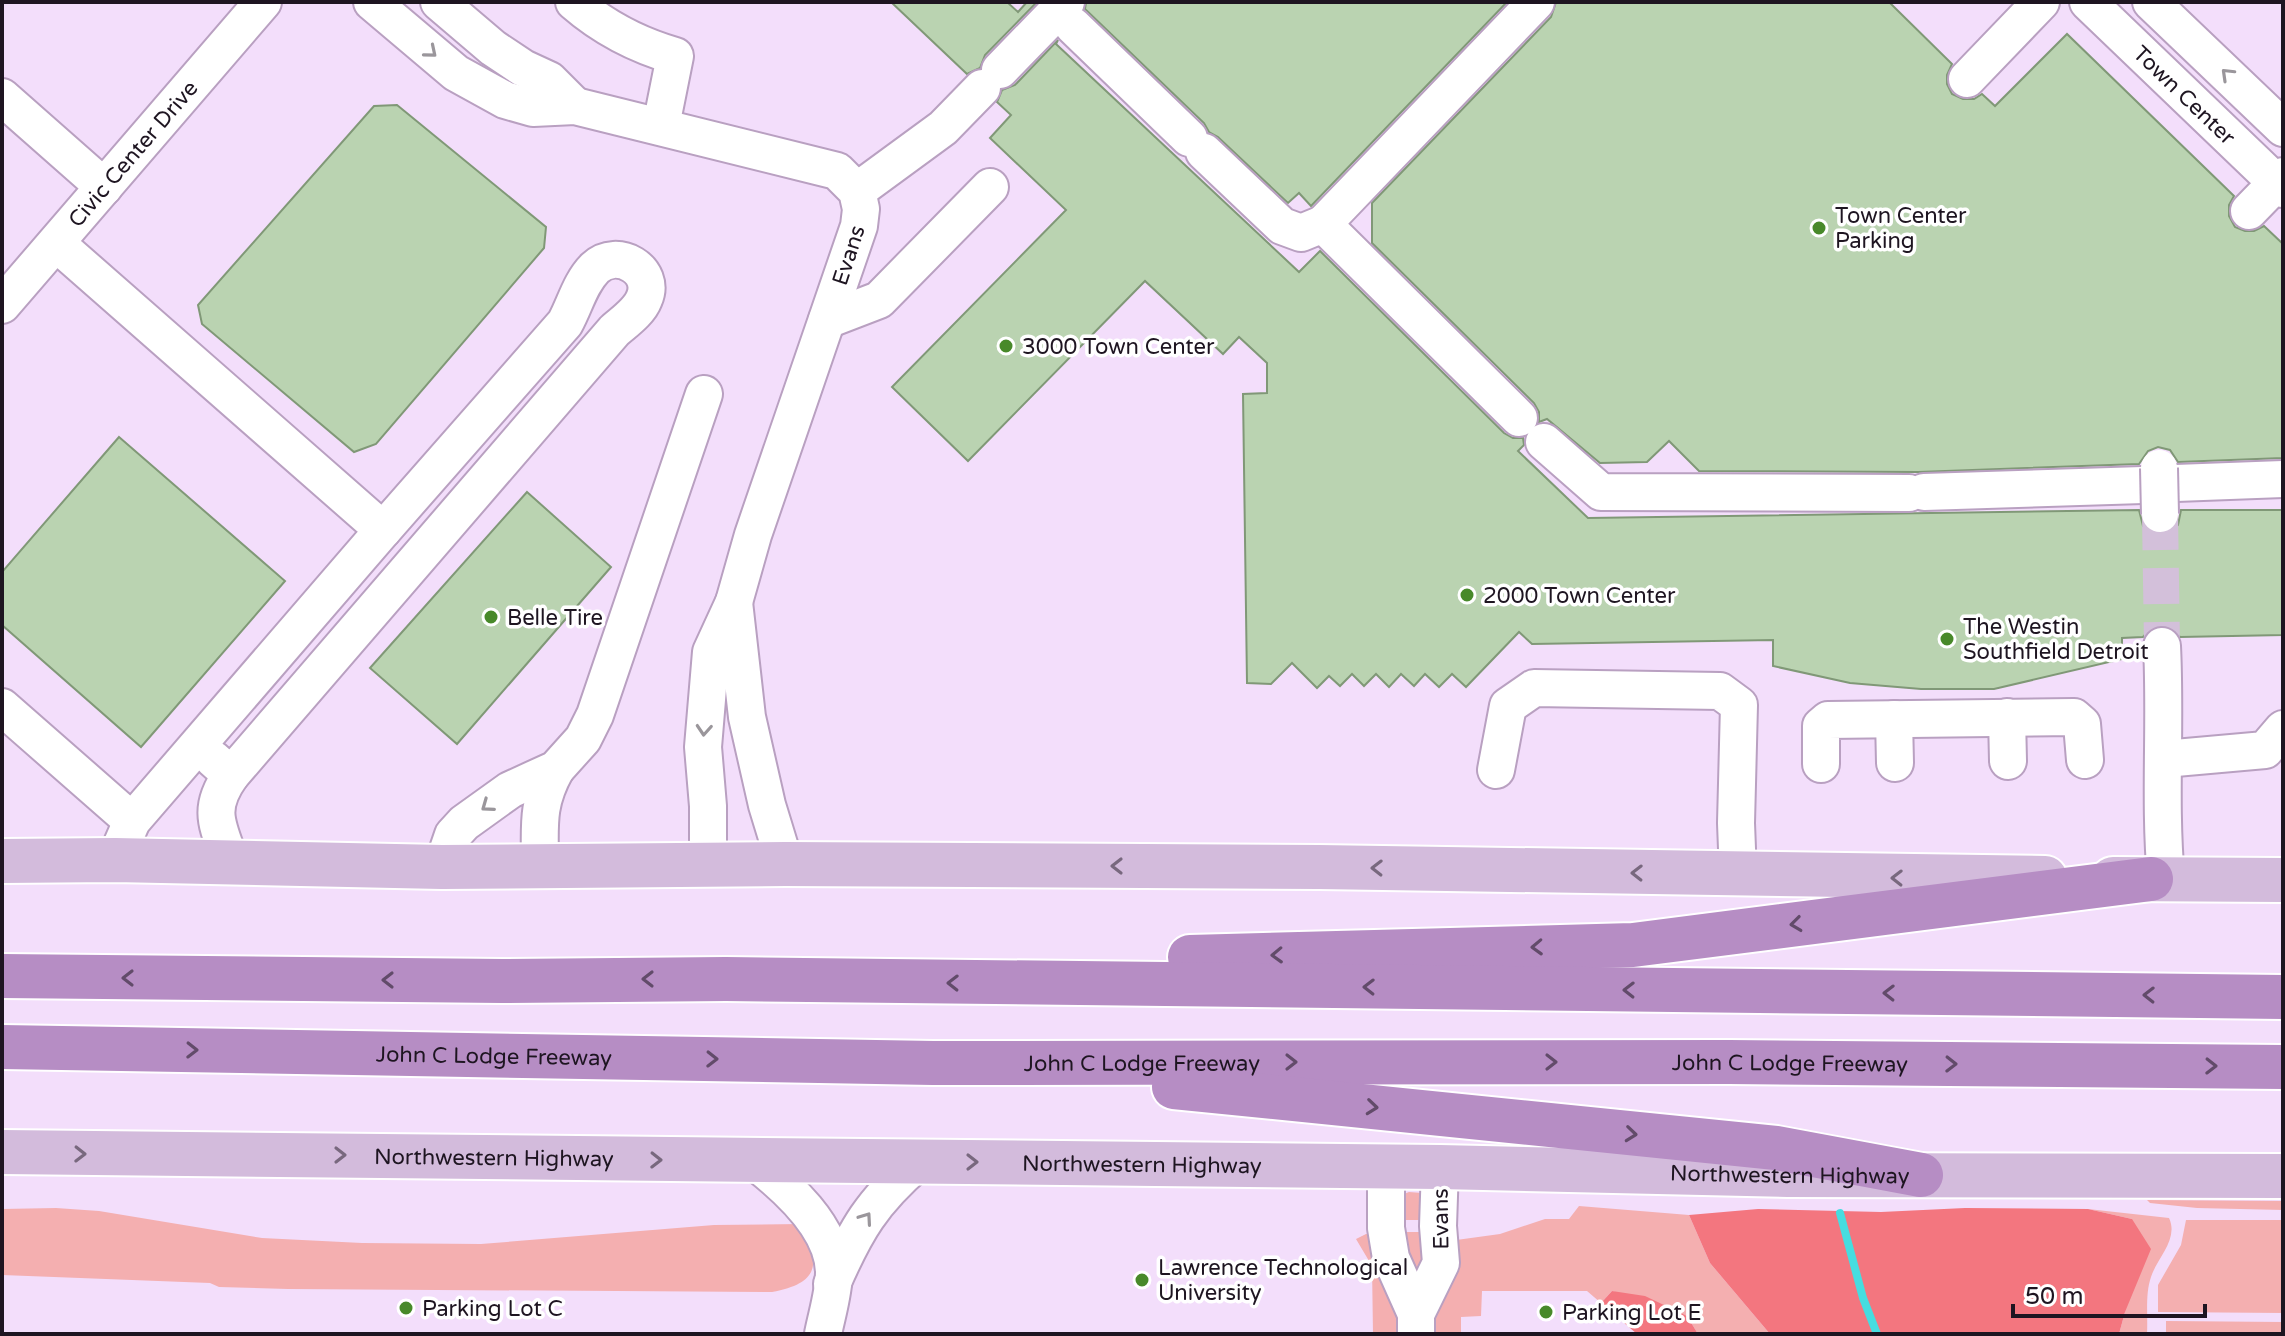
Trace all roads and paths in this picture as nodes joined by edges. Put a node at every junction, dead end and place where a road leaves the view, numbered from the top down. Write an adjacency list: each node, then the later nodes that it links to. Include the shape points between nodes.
1 (263, 2): 16 (street, Civic Center Drive)
2 (372, 2): 12 (street, Evans, one-way to 12, via 479,88 533,108)
3 (439, 2): 12 (street, via 493,48 549,80)
4 (574, 2): 13 (street, via 614,32 675,56)
5 (1536, 2): 20 (street)
6 (2041, 2): 10 (street)
7 (2088, 2): 15 (street, Town Center)
8 (2151, 2): 14 (street, Town Center, one-way to 8)
9 (1069, 14): 18 (street, via 991,79 943,128); 20 (street, via 1282,226 1301,233)
10 (1967, 79)
11 (2, 97): 16 (street)
12 (575, 106): 13 (street, Evans)
13 (661, 126): 18 (street, Evans, via 837,171)
14 (2283, 128)
15 (2281, 182): 19 (street)
16 (104, 187): 21 (street, Civic Center Drive)
17 (990, 187): 23 (street, via 879,300)
18 (857, 191): 23 (street, Evans, via 859,226)
19 (2249, 211)
20 (1323, 224): 25 (street, via 1601,492 1916,493 2160,488)
21 (56, 243): 22 (street, Civic Center Drive); 26 (street)
22 (2, 305)
23 (827, 320): 27 (street, Evans)
24 (704, 394): 39 (street, via 595,715 583,739)
25 (2283, 479)
26 (383, 530): 33 (street); 41 (street, via 565,323 597,266 629,260 639,269 647,286 639,308)
27 (734, 602): 45 (street, Evans, one-way to 45, via 711,652 708,679 703,747); 46 (street, Evans, via 747,717)
28 (2162, 646): 34 (street)
29 (2, 707): 42 (street)
30 (2007, 717): 31 (street); 35 (street, via 2074,717 2082,724); 36 (street)
31 (1894, 719): 37 (street); 38 (street, via 1828,720 1821,726)
32 (2277, 745): 34 (street)
33 (199, 746): 41 (street); 42 (street)
34 (2164, 759): 50 (street)
35 (2085, 760)
36 (2008, 761)
37 (1895, 763)
38 (1821, 764)
39 (556, 769): 47 (street, via 540,808); 48 (street, one-way to 48, via 510,790 464,823 453,835)
40 (1496, 770): 49 (street, via 1508,706 1534,688 1720,691 1739,705)
41 (231, 775): 44 (street, via 217,794 215,808)
42 (124, 841): 43 (main road); 44 (main road)
43 (2, 861)
44 (231, 863): 48 (main road)
45 (708, 864): 46 (main road); 47 (main road)
46 (785, 864): 49 (main road, one-way to 46)
47 (540, 866): 48 (main road)
48 (442, 867)
49 (1738, 875): 50 (main road, one-way to 49)
50 (2159, 879): 51 (main road); 53 (highway, one-way to 53, via 1633,945 1127,959)
51 (2283, 880)
52 (2, 976): 53 (highway, one-way to 52)
53 (1031, 984): 54 (highway, one-way to 53)
54 (2283, 997)
55 (2, 1047): 56 (highway, John C Lodge Freeway, one-way to 56)
56 (933, 1063): 57 (highway, John C Lodge Freeway, one-way to 57); 63 (highway, one-way to 63, via 1776,1148)
57 (2283, 1067)
58 (2, 1152): 59 (main road, Northwestern Highway, one-way to 59)
59 (755, 1162): 60 (main road, Northwestern Highway); 65 (street, via 807,1210 827,1244)
60 (918, 1162): 61 (main road, Northwestern Highway, one-way to 61); 65 (street, one-way to 60, via 860,1226 887,1189)
61 (1386, 1167): 62 (main road, Northwestern Highway); 66 (street, Evans, via 1391,1258)
62 (1440, 1167): 63 (main road, Northwestern Highway); 66 (street, Evans, via 1441,1263)
63 (1921, 1175): 64 (main road, Northwestern Highway)
64 (2283, 1176)
65 (833, 1279): 67 (street)
66 (1416, 1324)
67 (823, 1334)

